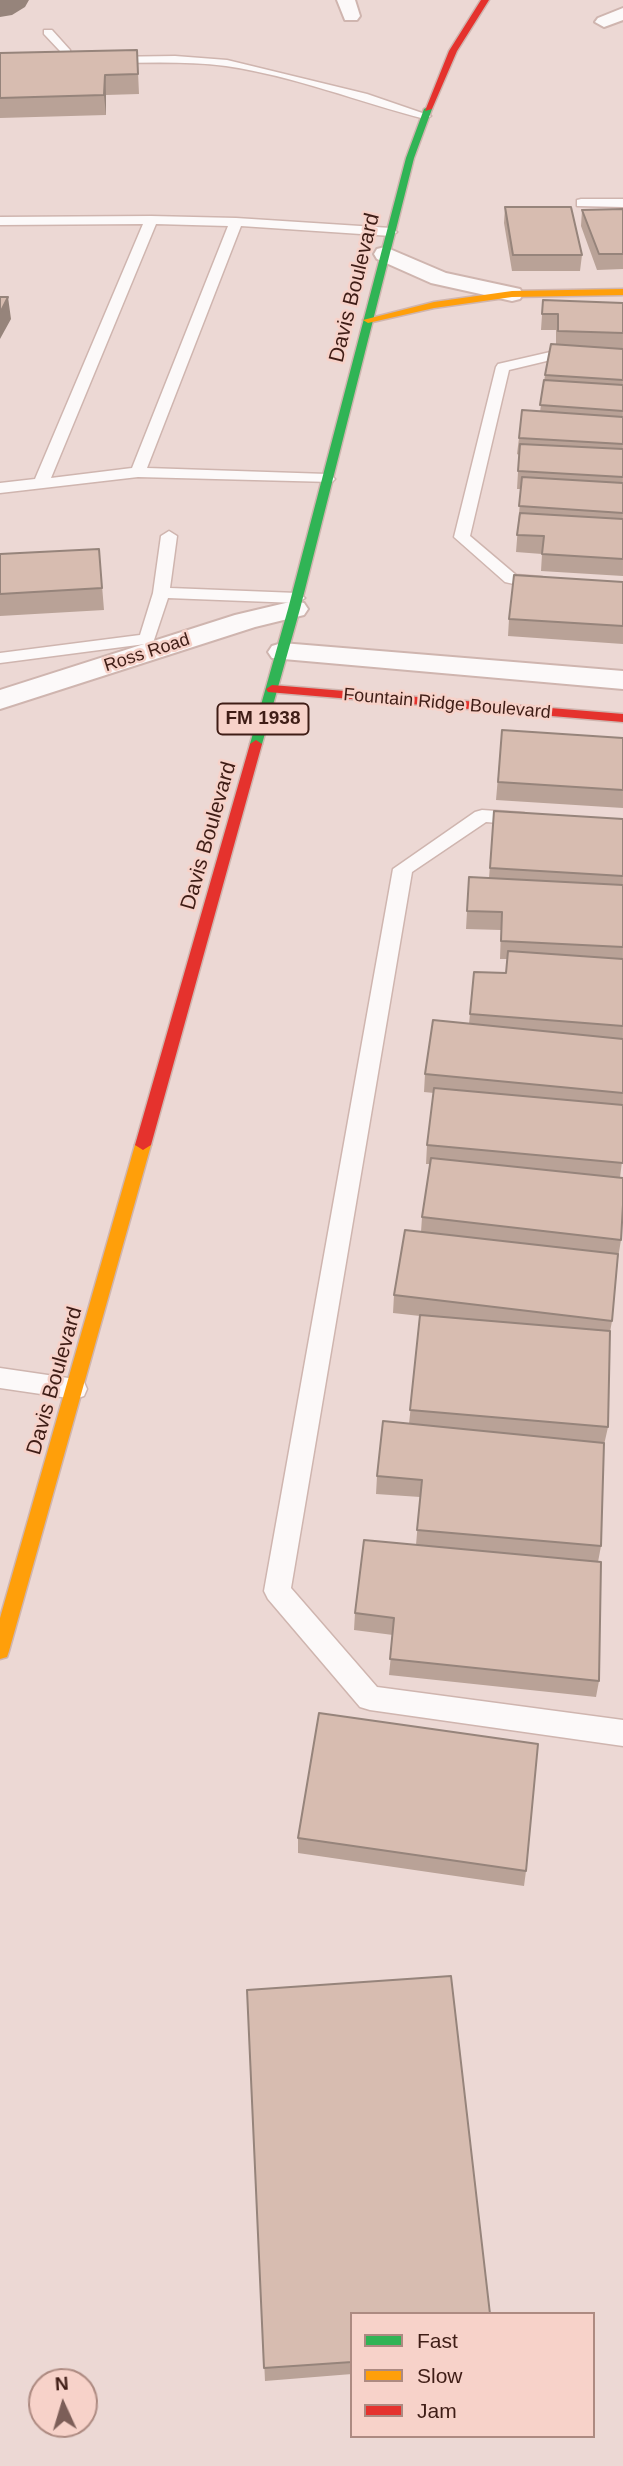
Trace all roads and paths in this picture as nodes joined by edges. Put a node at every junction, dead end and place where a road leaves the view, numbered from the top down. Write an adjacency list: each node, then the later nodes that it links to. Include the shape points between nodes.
1 (485, 0): 7 (main road, Davis Boulevard / FM 1938, via 453,51)
2 (623, 13): 3 (street, via 604,22)
3 (623, 27)
4 (48, 32): 6 (lane, via 72,61)
5 (99, 60): 7 (lane, via 227,63)
6 (53, 62)
7 (425, 116): 13 (main road, Davis Boulevard / FM 1938)
8 (581, 203): 9 (lane)
9 (623, 203)
10 (151, 220): 11 (lane); 12 (lane); 21 (lane)
11 (0, 221)
12 (236, 222): 13 (lane); 19 (lane)
13 (391, 232): 14 (main road, Davis Boulevard / FM 1938)
14 (385, 254): 16 (street, via 439,278); 17 (main road, Davis Boulevard / FM 1938)
15 (623, 292): 16 (main road)
16 (512, 294): 17 (main road, via 434,304)
17 (368, 320): 20 (main road, Davis Boulevard / FM 1938)
18 (623, 358): 24 (lane, via 559,354 503,367 462,537 511,579)
19 (138, 472): 20 (lane); 21 (lane)
20 (327, 479): 26 (main road, Davis Boulevard / FM 1938)
21 (41, 483): 22 (lane)
22 (0, 488)
23 (169, 536): 25 (lane)
24 (561, 584)
25 (160, 593): 26 (lane); 28 (lane, via 147,639)
26 (296, 603): 27 (main road, Davis Boulevard / FM 1938); 31 (street, Ross Road)
27 (282, 652): 30 (street, Fountain Ridge Boulevard); 32 (main road, Davis Boulevard / FM 1938)
28 (45, 653): 29 (lane); 31 (lane)
29 (0, 659)
30 (623, 680)
31 (53, 683): 33 (street, Ross Road)
32 (272, 689): 34 (main road, Fountain Ridge Boulevard); 37 (main road, Davis Boulevard / FM 1938)
33 (0, 701)
34 (623, 718)
35 (546, 821): 40 (lane, via 482,816 403,869 277,1591 370,1698)
36 (0, 1378): 37 (lane)
37 (75, 1389): 38 (main road, Davis Boulevard / FM 1938)
38 (10, 1574): 39 (main road, Davis Boulevard / FM 1938)
39 (0, 1651)
40 (623, 1733)

